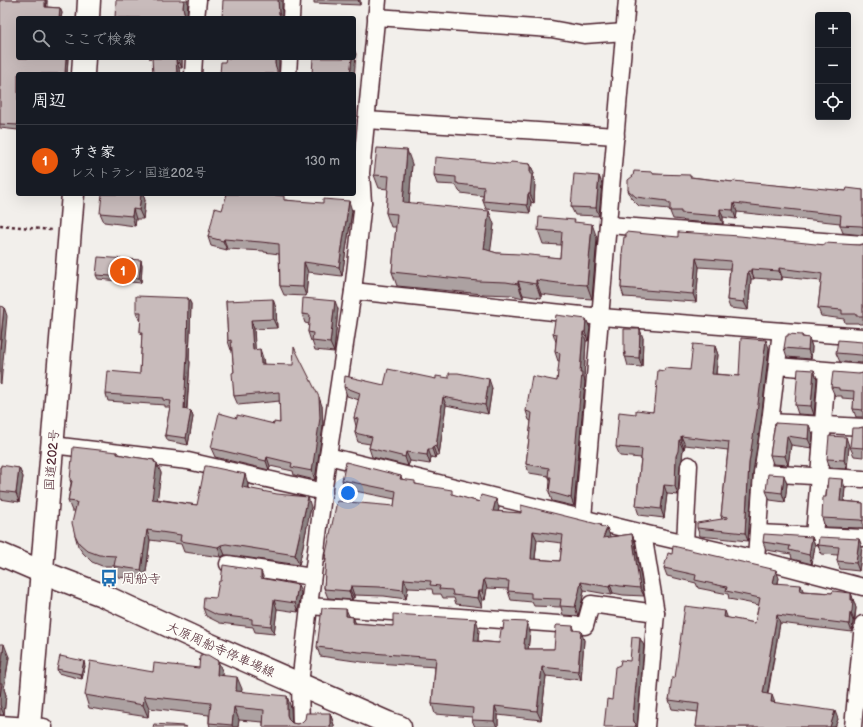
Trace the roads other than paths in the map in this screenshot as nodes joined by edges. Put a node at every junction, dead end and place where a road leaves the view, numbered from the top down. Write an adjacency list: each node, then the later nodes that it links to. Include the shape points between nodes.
1 (89, 0): 6 (main road)
2 (198, 0): 7 (street)
3 (292, 0): 8 (street)
4 (378, 0): 9 (street)
5 (627, 0): 10 (street)
6 (88, 16)
7 (196, 16)
8 (291, 16)
9 (376, 17): 10 (street, via 551,29 584,35); 17 (street)
10 (624, 32): 18 (street)
11 (84, 60): 14 (main road)
12 (194, 60): 15 (street)
13 (289, 60): 16 (street)
14 (83, 72)
15 (193, 72)
16 (288, 72)
17 (366, 120): 18 (street); 21 (street, via 362,173)
18 (616, 136): 22 (street)
19 (73, 196): 34 (main road, 国道202号)
20 (299, 196): 21 (street)
21 (364, 202): 24 (street)
22 (608, 225): 23 (street); 25 (street)
23 (863, 244)
24 (353, 291): 25 (street); 35 (street)
25 (600, 318): 26 (street); 41 (street)
26 (781, 331): 27 (street); 28 (street)
27 (863, 337)
28 (777, 366): 29 (street); 31 (street)
29 (827, 371): 30 (street); 32 (street)
30 (863, 373)
31 (770, 422): 32 (street); 37 (street)
32 (823, 425): 33 (street); 38 (street)
33 (863, 427)
34 (52, 445): 40 (street, via 188,461); 50 (main road, 国道202号)
35 (328, 456): 40 (street); 41 (street)
36 (689, 465): 46 (street)
37 (762, 473): 38 (street); 43 (street)
38 (819, 476): 39 (street); 44 (street)
39 (863, 479)
40 (324, 492): 51 (street)
41 (583, 518): 42 (street)
42 (643, 533): 46 (street); 54 (street)
43 (758, 533): 44 (street); 48 (street)
44 (814, 536): 45 (street)
45 (863, 538)
46 (685, 543): 48 (street)
47 (0, 554): 50 (main road, 大原周船寺停車場線)
48 (756, 559): 52 (street)
49 (228, 564): 51 (street)
50 (42, 572): 56 (main road, 大原周船寺停車場線, via 102,595); 58 (main road, 国道202号)
51 (312, 577): 53 (street)
52 (863, 587)
53 (308, 606): 54 (street, via 585,626 591,604); 56 (street)
54 (656, 613): 61 (street)
55 (863, 624): 62 (street)
56 (300, 684): 59 (street); 60 (main road, 大原周船寺停車場線)
57 (0, 724): 58 (street)
58 (34, 727)
59 (302, 727)
60 (400, 727)
61 (646, 727)
62 (853, 727)

